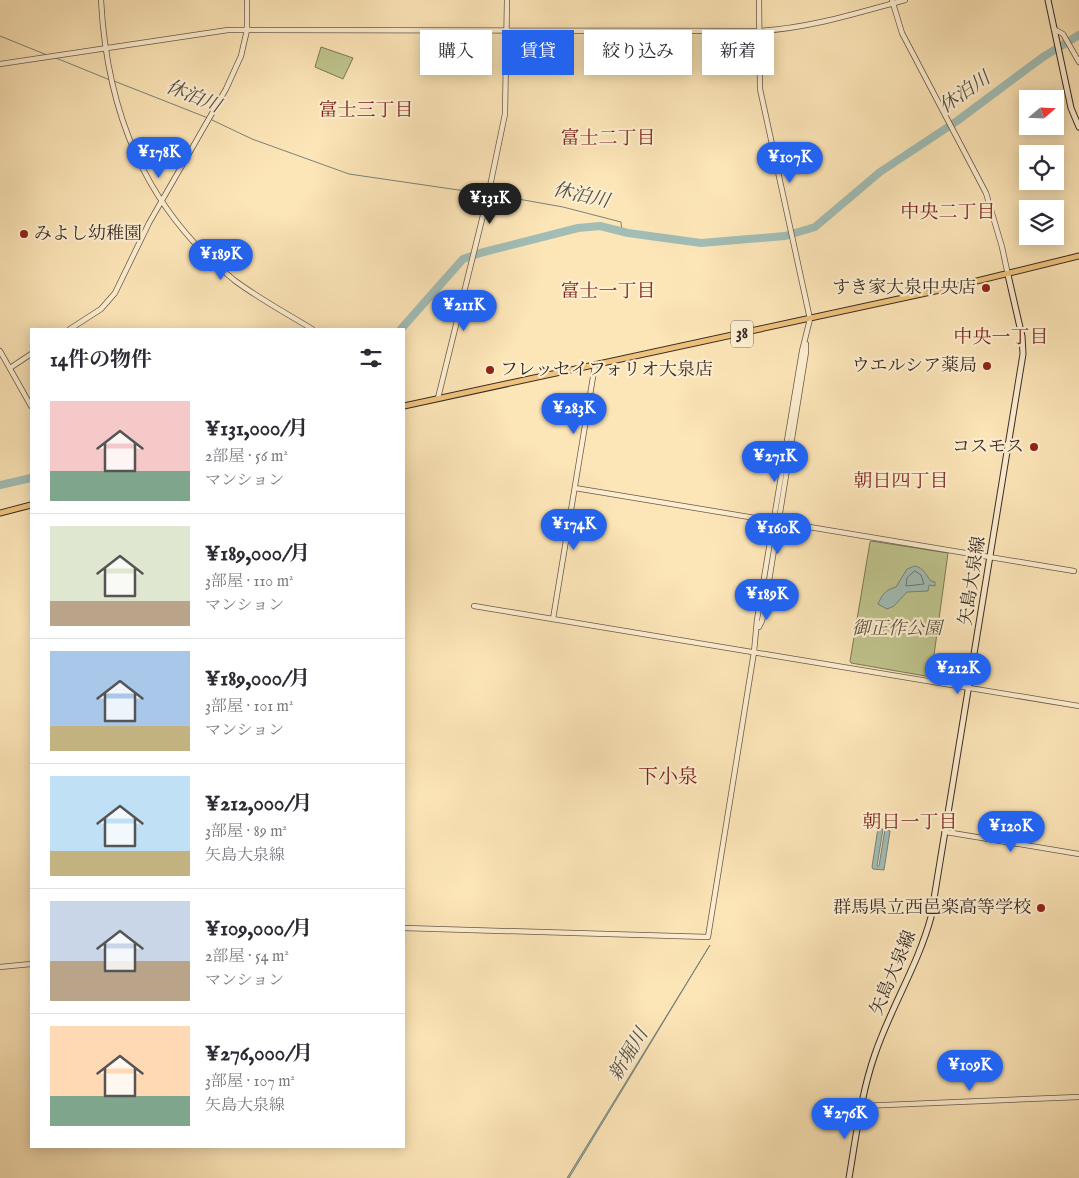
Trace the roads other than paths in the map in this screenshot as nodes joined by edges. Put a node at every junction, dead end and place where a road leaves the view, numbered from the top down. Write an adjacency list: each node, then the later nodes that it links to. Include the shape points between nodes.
1 (101, 0): 16 (street)
2 (247, 0): 9 (street)
3 (507, 0): 11 (street)
4 (759, 0): 13 (street)
5 (905, 0): 7 (street)
6 (1048, 0): 8 (main road)
7 (893, 2): 14 (street, via 818,24); 25 (street, via 902,33 986,193)
8 (1054, 29): 17 (street, via 1064,36); 21 (main road)
9 (247, 30): 10 (street); 16 (street); 23 (street, via 236,68)
10 (502, 30)
11 (507, 30)
12 (574, 30): 15 (street)
13 (759, 30)
14 (767, 30)
15 (702, 31)
16 (105, 48): 18 (street); 23 (street, via 119,113 141,168)
17 (1079, 62)
18 (0, 64)
19 (506, 75): 33 (street, via 505,114)
20 (760, 75): 26 (street, via 760,89)
21 (1076, 114): 22 (main road)
22 (1079, 128)
23 (160, 201): 27 (street, via 115,293 101,309); 28 (street, via 191,240 235,280)
24 (1079, 256): 25 (main road, 38)
25 (1008, 275): 26 (main road, 38); 40 (main road, 矢島大泉線, via 1023,354)
26 (810, 319): 31 (main road, 38); 39 (street, via 800,361)
27 (72, 328)
28 (310, 328)
29 (0, 351): 32 (street)
30 (30, 355): 32 (street)
31 (595, 365): 33 (main road, 38); 36 (street)
32 (10, 368): 34 (street)
33 (438, 398): 35 (main road, 38)
34 (30, 404)
35 (405, 406)
36 (575, 488): 39 (street); 43 (street)
37 (30, 505): 38 (main road)
38 (0, 513)
39 (776, 521): 40 (street); 44 (street)
40 (991, 557): 41 (street); 45 (main road, 矢島大泉線)
41 (1074, 571)
42 (474, 606): 43 (street)
43 (553, 619): 44 (street)
44 (754, 652): 45 (street); 49 (street, via 708,937)
45 (969, 688): 46 (street); 47 (main road, 矢島大泉線)
46 (1079, 706)
47 (946, 832): 48 (street); 53 (main road, 矢島大泉線, via 925,938 884,1031)
48 (1079, 854)
49 (405, 928)
50 (30, 964): 51 (street)
51 (0, 967)
52 (1079, 1097): 53 (street)
53 (861, 1106): 54 (main road, 矢島大泉線)
54 (849, 1178)

